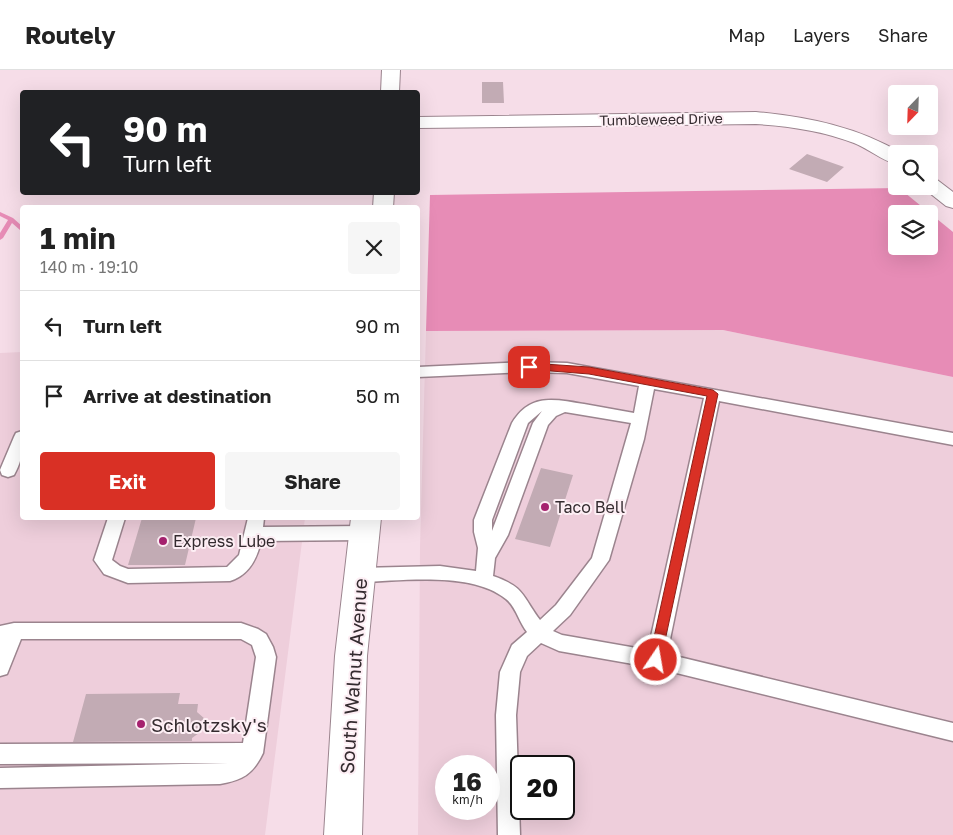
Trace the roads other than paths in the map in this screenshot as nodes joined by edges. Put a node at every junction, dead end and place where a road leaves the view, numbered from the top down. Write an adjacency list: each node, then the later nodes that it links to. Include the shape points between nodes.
1 (391, 70): 2 (street)
2 (390, 90)
3 (420, 123): 4 (street, Tumbleweed Drive, via 756,118 809,123 868,142)
4 (888, 153)
5 (938, 190): 6 (street)
6 (953, 202)
7 (420, 372): 8 (lane, via 547,367 589,370)
8 (648, 382): 9 (lane); 10 (lane)
9 (713, 394): 11 (lane); 21 (lane)
10 (640, 419): 18 (lane, via 567,406 550,412 541,423 499,535 487,556); 19 (lane, via 600,560 563,610)
11 (953, 439)
12 (20, 443): 13 (lane)
13 (10, 471)
14 (115, 520): 16 (lane, via 103,560 111,570 128,576 230,574 248,560)
15 (364, 525): 16 (lane); 17 (street, South Walnut Avenue)
16 (254, 526)
17 (360, 575): 18 (lane, via 454,575); 27 (street, South Walnut Avenue, via 351,656)
18 (484, 579): 19 (lane, via 514,596)
19 (540, 632): 21 (lane, via 572,647); 28 (lane, via 519,651 510,672 506,715)
20 (7, 633): 22 (lane); 24 (lane, via 241,631 252,634 265,647 266,657)
21 (656, 660): 23 (lane)
22 (0, 668)
23 (953, 732)
24 (252, 753): 25 (lane); 26 (lane, via 240,769 220,774)
25 (0, 754)
26 (0, 778)
27 (343, 835)
28 (508, 835)

